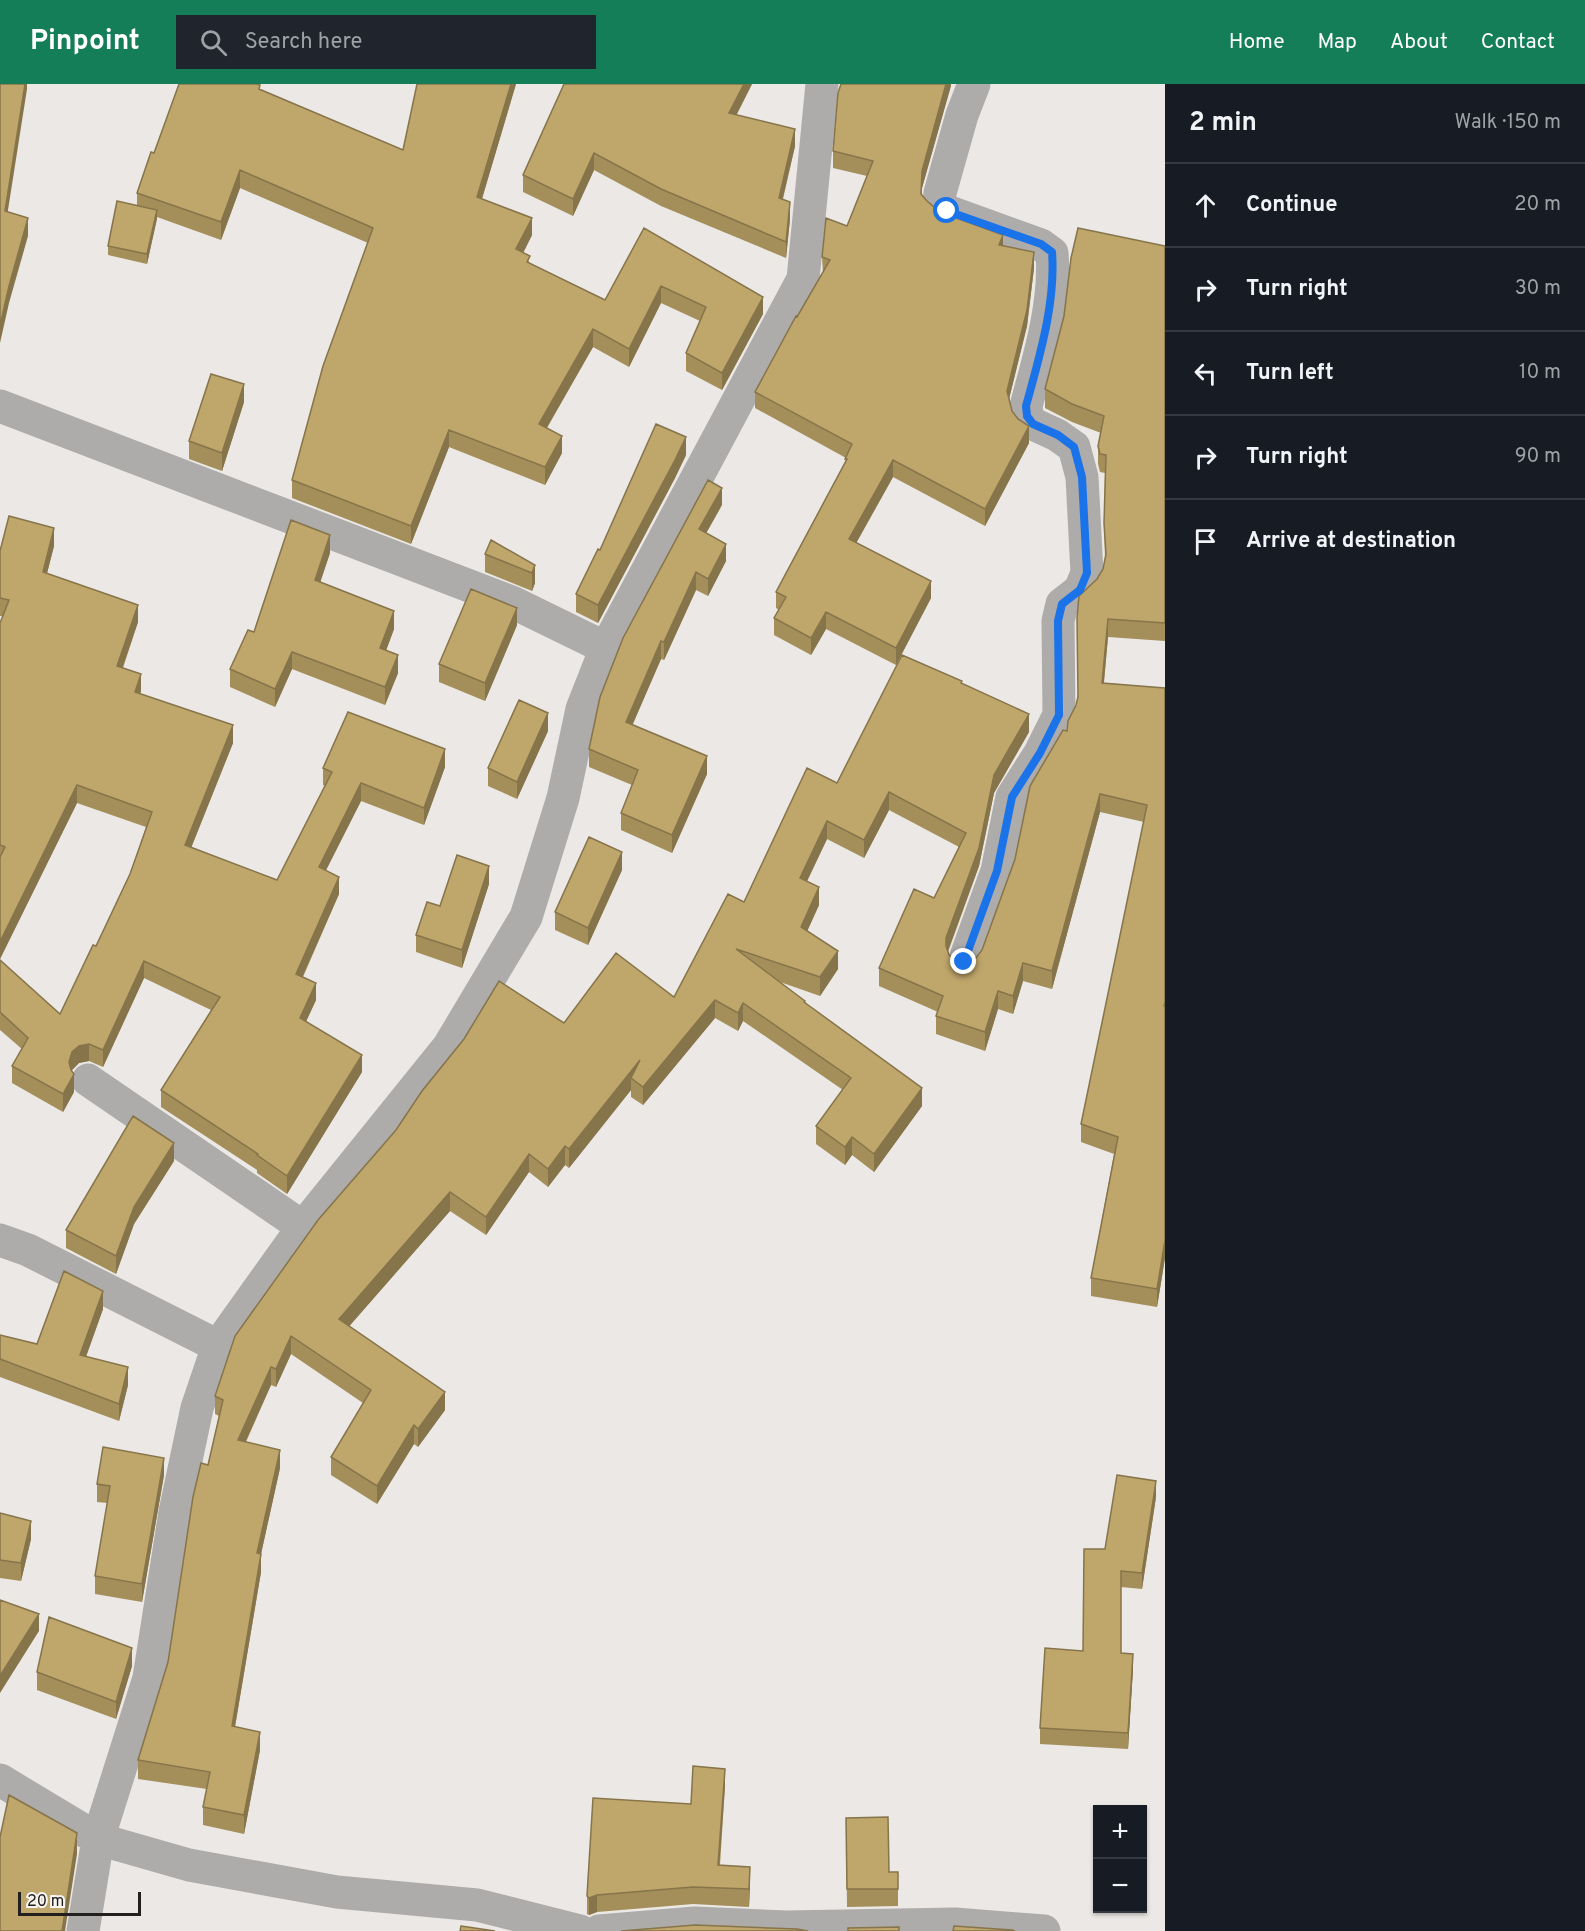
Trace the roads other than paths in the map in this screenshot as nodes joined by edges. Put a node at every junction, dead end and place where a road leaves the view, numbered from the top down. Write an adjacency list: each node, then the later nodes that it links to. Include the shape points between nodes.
1 (822, 84): 4 (street, via 803,279)
2 (974, 84): 5 (street, via 939,204 947,211 1041,244 1052,252 1044,337 1026,406 1027,416 1033,424 1074,447 1082,477 1087,573 1080,590 1062,604 1058,621 1059,715 1012,797 997,871)
3 (0, 406): 4 (street, via 514,603)
4 (606, 648): 7 (street, via 582,709 563,798 526,917 449,1046)
5 (964, 962)
6 (88, 1080): 7 (street)
7 (303, 1227): 9 (street)
8 (0, 1240): 9 (street, via 28,1250)
9 (218, 1346): 11 (street, via 197,1408 175,1512 149,1678)
10 (0, 1780): 11 (street)
11 (98, 1839): 12 (street); 13 (street, via 189,1865 337,1892 477,1905)
12 (83, 1931)
13 (580, 1931)
14 (599, 1931): 15 (street, via 696,1923 787,1927 955,1924)
15 (1044, 1931)

